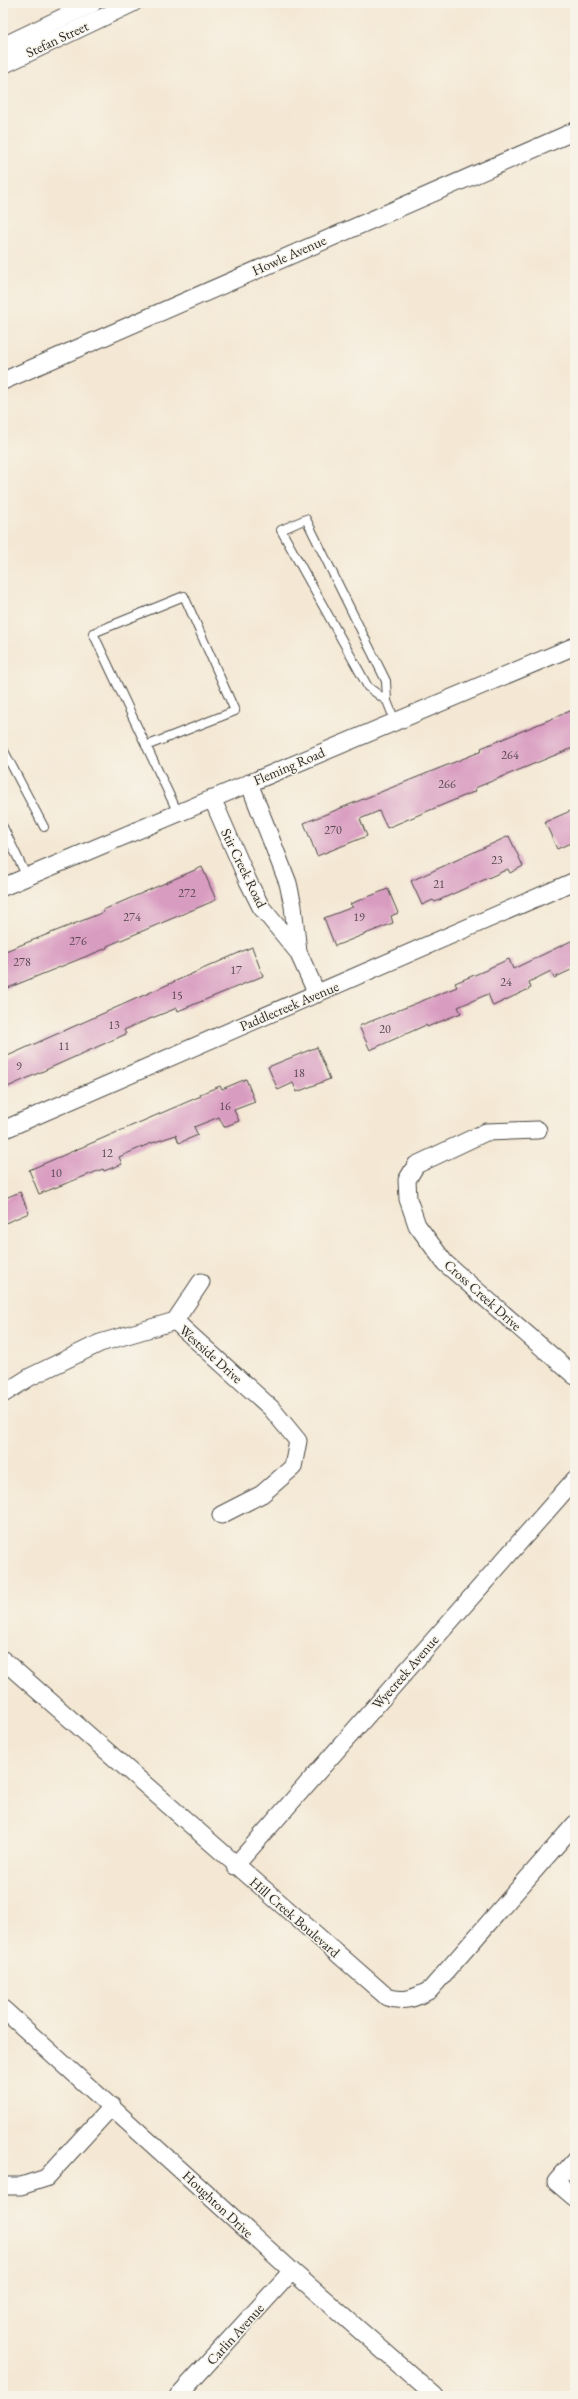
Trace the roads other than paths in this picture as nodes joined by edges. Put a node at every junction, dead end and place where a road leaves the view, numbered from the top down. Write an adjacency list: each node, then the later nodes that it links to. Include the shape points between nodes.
1 (93, 3): 3 (street, Stefan Street)
2 (133, 3): 4 (street, Stefan Street)
3 (3, 46)
4 (3, 65)
5 (575, 131): 6 (street, Howle Avenue)
6 (3, 381)
7 (575, 646): 9 (street, Fleming Road)
8 (387, 701): 8 (lane, via 386,681 306,519 281,530 368,687); 9 (lane)
9 (395, 721): 12 (street, Fleming Road)
10 (146, 746): 10 (lane, via 234,711 184,596 93,633); 14 (lane)
11 (3, 749): 15 (lane)
12 (249, 783): 13 (street, Fleming Road); 20 (street, Stir Creek Road, via 288,883)
13 (212, 798): 14 (street, Fleming Road); 20 (street, Stir Creek Road, via 261,907)
14 (178, 813): 17 (street, Fleming Road)
15 (44, 826)
16 (3, 828): 17 (lane)
17 (27, 877): 19 (street, Fleming Road)
18 (575, 881): 21 (street, Paddlecreek Avenue)
19 (3, 887)
20 (298, 952): 21 (street, Stir Creek Road)
21 (317, 994): 22 (street, Paddlecreek Avenue)
22 (3, 1130)
23 (538, 1130): 26 (street, Cross Creek Drive, via 486,1132 416,1165 407,1180 408,1199 417,1225 446,1263)
24 (201, 1282): 25 (street)
25 (175, 1321): 27 (street, Westside Drive, via 100,1343 30,1377); 29 (street, Westside Drive, via 271,1408 298,1441 293,1467 262,1494)
26 (575, 1376)
27 (3, 1394)
28 (575, 1479): 32 (street, Wyecreek Avenue)
29 (221, 1515)
30 (3, 1660): 32 (street, Hill Creek Boulevard)
31 (575, 1824): 32 (street, Hill Creek Boulevard, via 430,1990 410,2000 397,2001 387,1997)
32 (235, 1866)
33 (3, 2009): 34 (street, Houghton Drive)
34 (112, 2106): 36 (street, via 46,2178 21,2186); 38 (street, Houghton Drive)
35 (575, 2160): 37 (street, via 556,2182)
36 (3, 2186)
37 (575, 2198)
38 (292, 2271): 39 (street, Carlin Avenue); 40 (street, Houghton Drive)
39 (178, 2396)
40 (435, 2396)

